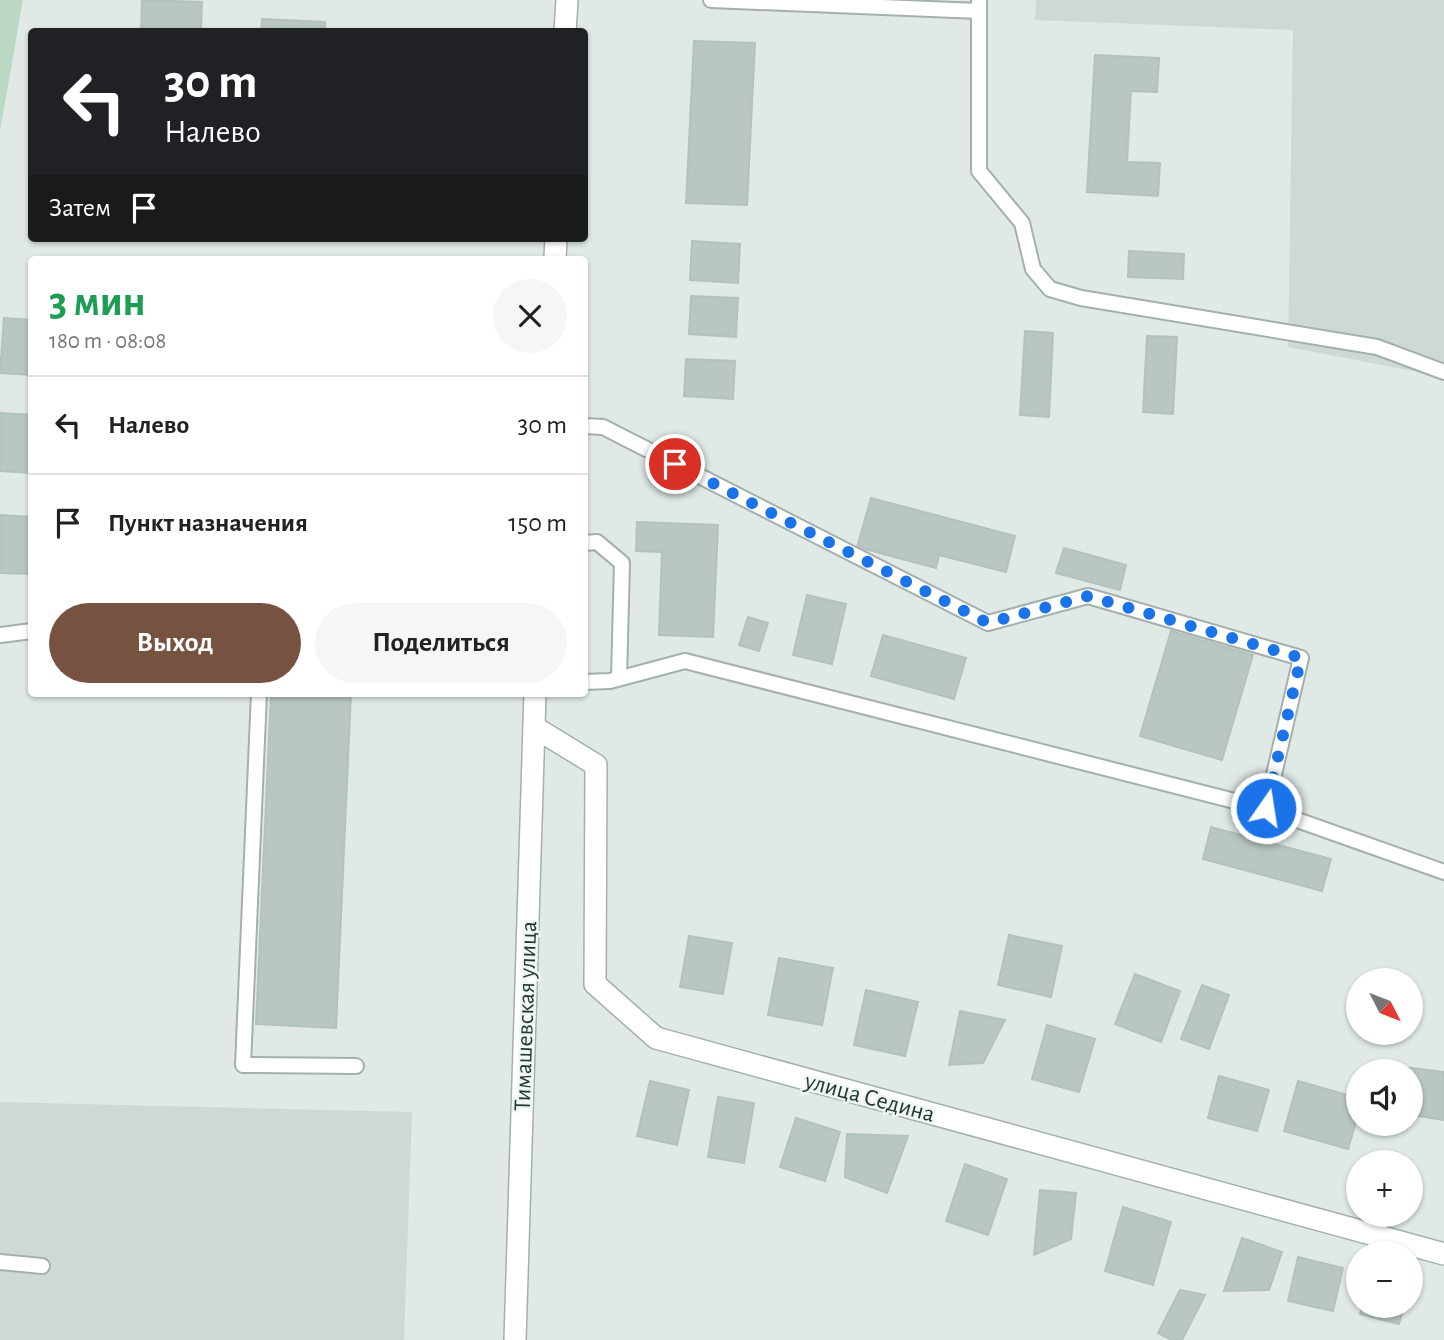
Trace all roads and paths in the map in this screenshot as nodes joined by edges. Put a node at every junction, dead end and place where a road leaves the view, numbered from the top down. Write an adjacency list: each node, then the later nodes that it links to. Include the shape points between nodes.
1 (566, 0): 4 (street)
2 (711, 0): 3 (lane)
3 (979, 5): 5 (lane, via 979,171 1022,223 1033,269 1050,289 1377,347)
4 (565, 28)
5 (1444, 372)
6 (588, 426): 15 (lane, via 603,427 988,623 1088,596 1301,658)
7 (588, 542): 10 (lane, via 597,542 622,563)
8 (28, 632): 9 (lane)
9 (0, 635)
10 (619, 678): 11 (lane); 15 (lane, via 685,661)
11 (588, 682)
12 (259, 697): 17 (lane, via 243,1065)
13 (535, 697): 14 (street, Тимашевская улица)
14 (534, 727): 18 (street, улица Седина, via 596,765 595,984 656,1038); 21 (street, Тимашевская улица)
15 (1266, 808): 16 (lane)
16 (1444, 872)
17 (356, 1066)
18 (1444, 1254)
19 (0, 1262): 20 (lane)
20 (42, 1265)
21 (515, 1340)

